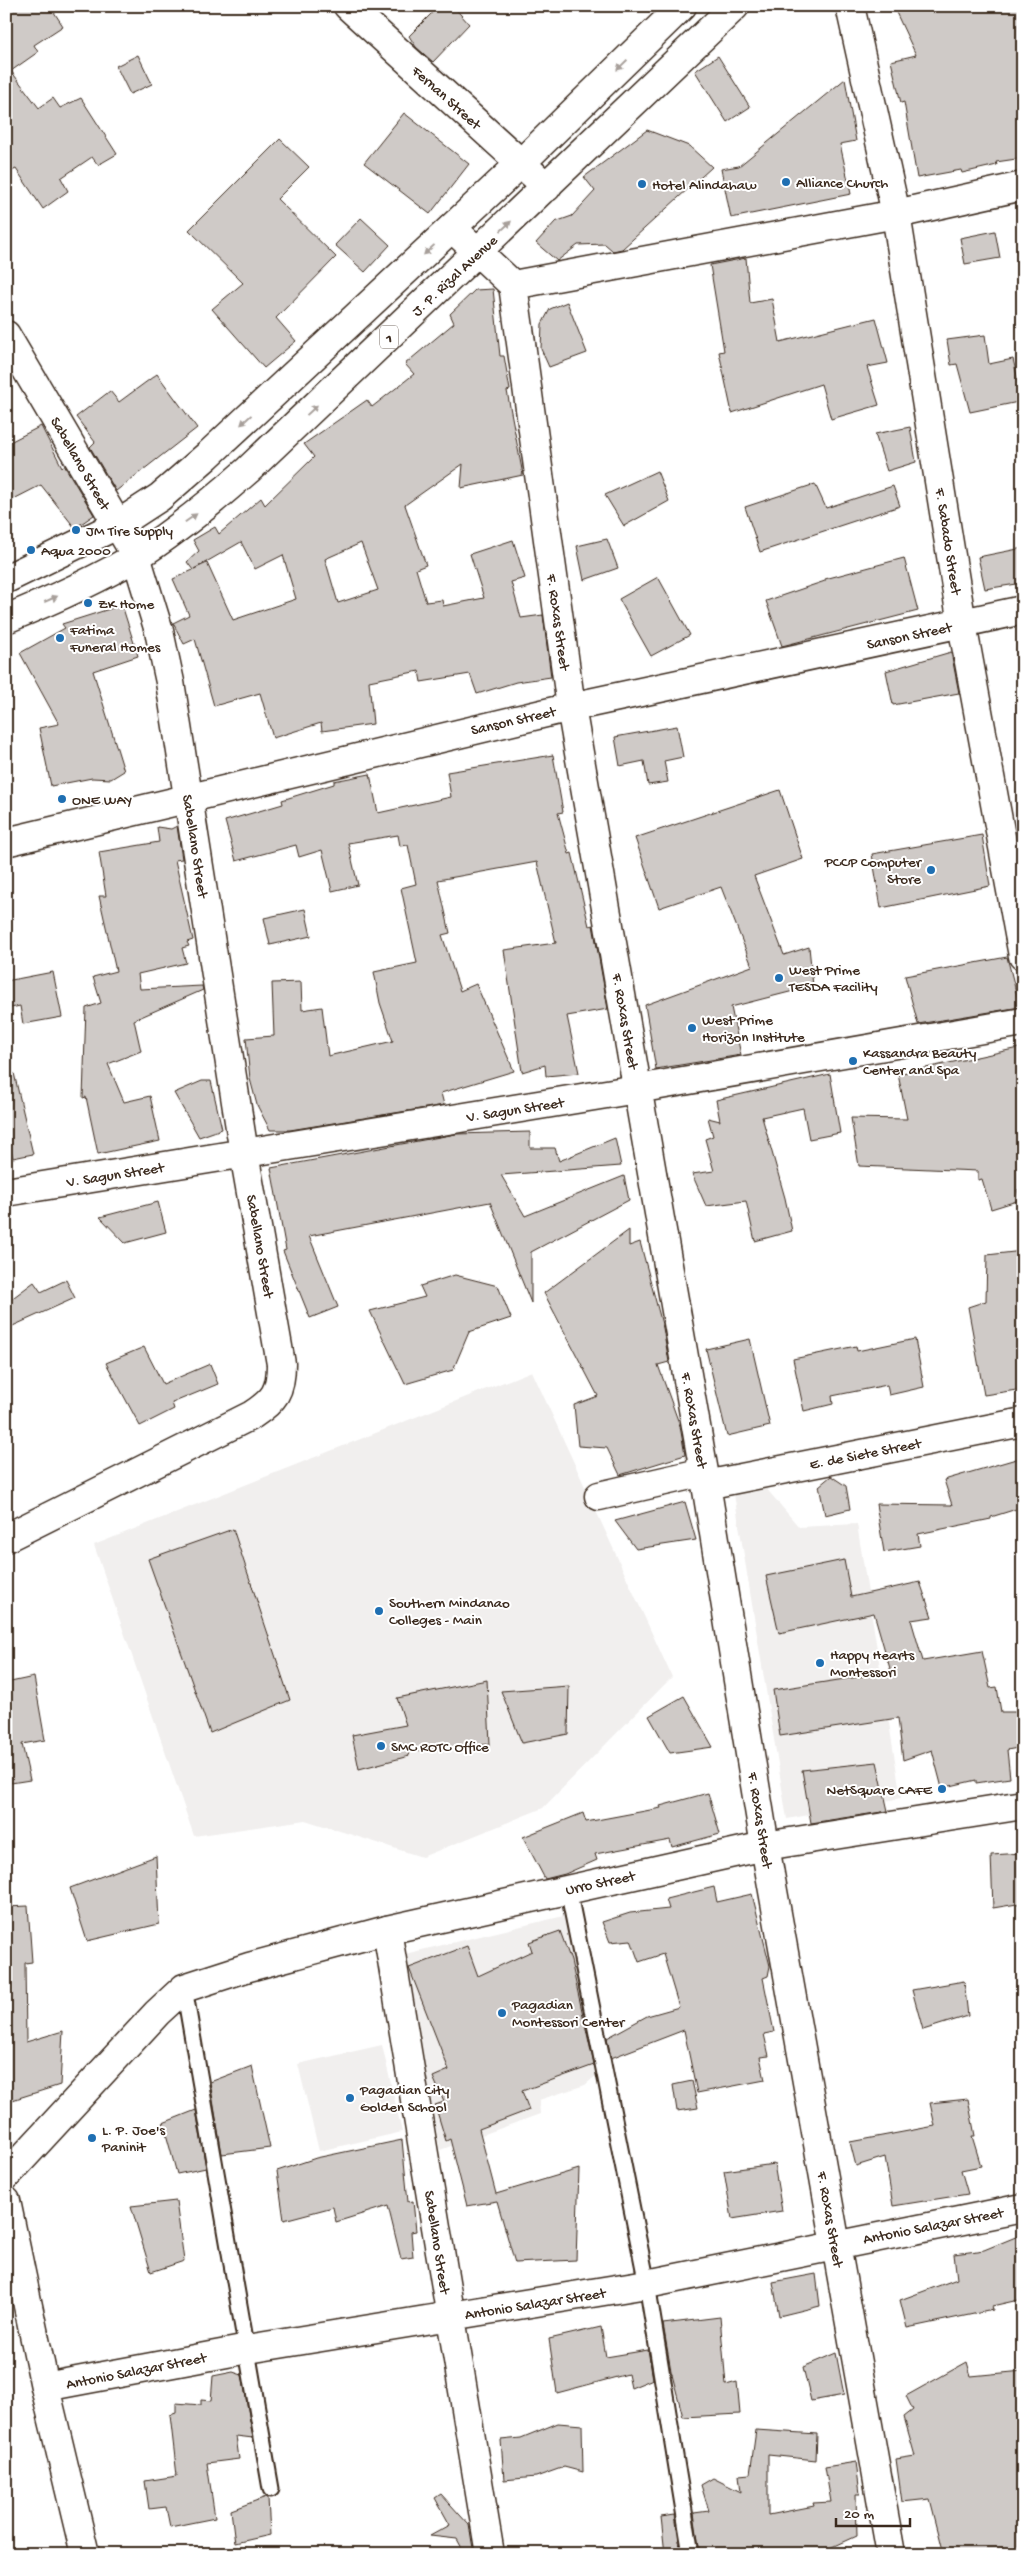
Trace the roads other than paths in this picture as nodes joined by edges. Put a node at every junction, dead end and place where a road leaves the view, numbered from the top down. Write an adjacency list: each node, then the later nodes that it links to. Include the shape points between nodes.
1 (348, 6): 7 (street, Fernan Street)
2 (682, 6): 5 (street, 1)
3 (735, 6): 6 (street, J. P. Rizal Avenue / 1)
4 (850, 6): 10 (street, F. Sabado Street)
5 (650, 38): 6 (street); 7 (street, 1, one-way to 7)
6 (676, 64): 9 (street, J. P. Rizal Avenue / 1)
7 (520, 164): 9 (street, Fernan Street); 11 (street, 1)
8 (1023, 186): 10 (street)
9 (547, 187): 12 (street, J. P. Rizal Avenue / 1, one-way to 9)
10 (896, 214): 13 (street); 22 (street, F. Sabado Street)
11 (452, 228): 12 (street); 15 (street, 1, one-way to 15)
12 (478, 252): 13 (street); 16 (street, J. P. Rizal Avenue / 1)
13 (514, 284): 23 (street, F. Roxas Street)
14 (6, 335): 17 (street, Sabellano Street)
15 (336, 336): 16 (street); 17 (street, 1, one-way to 17, via 201,462 160,497)
16 (361, 363): 18 (street, J. P. Rizal Avenue / 1, one-way to 16, via 198,514)
17 (117, 525): 18 (street, Sabellano Street); 19 (street, 1)
18 (136, 556): 21 (street, J. P. Rizal Avenue / 1, one-way to 18, via 74,589); 24 (street, Sabellano Street, via 159,630)
19 (6, 579)
20 (1023, 610): 22 (street, Sanson Street)
21 (6, 619)
22 (962, 624): 23 (street, Sanson Street); 26 (street, F. Sabado Street)
23 (571, 706): 24 (street, Sanson Street); 28 (street, F. Roxas Street)
24 (188, 797): 25 (street, Sanson Street); 29 (street, Sabellano Street)
25 (6, 842)
26 (1023, 956)
27 (1023, 1022): 28 (street, V. Sagun Street)
28 (637, 1089): 29 (street, V. Sagun Street); 32 (street, F. Roxas Street)
29 (244, 1153): 30 (street, V. Sagun Street); 34 (street, Sabellano Street, via 281,1364 281,1379 270,1403)
30 (6, 1192)
31 (1023, 1422): 32 (street, E. de Siete Street)
32 (705, 1478): 33 (street, E. de Siete Street); 36 (street, F. Roxas Street)
33 (599, 1496)
34 (6, 1538)
35 (1023, 1805): 36 (street, Urro Street)
36 (765, 1846): 37 (street, Urro Street); 43 (street, F. Roxas Street)
37 (568, 1889): 38 (street, Urro Street); 44 (lane)
38 (387, 1930): 39 (street, Urro Street, via 249,1966); 45 (street, Sabellano Street)
39 (184, 1988): 40 (street); 46 (lane)
40 (6, 2176)
41 (6, 2201): 47 (street)
42 (1023, 2208): 43 (street, Antonio Salazar Street)
43 (836, 2244): 44 (street, Antonio Salazar Street); 52 (street, F. Roxas Street)
44 (647, 2284): 45 (street, Antonio Salazar Street); 51 (lane)
45 (450, 2317): 46 (street, Antonio Salazar Street); 50 (street, Sabellano Street)
46 (248, 2349): 47 (street, Antonio Salazar Street); 48 (lane)
47 (46, 2387): 49 (street)
48 (271, 2489)
49 (85, 2554)
50 (490, 2554)
51 (691, 2554)
52 (891, 2554)

